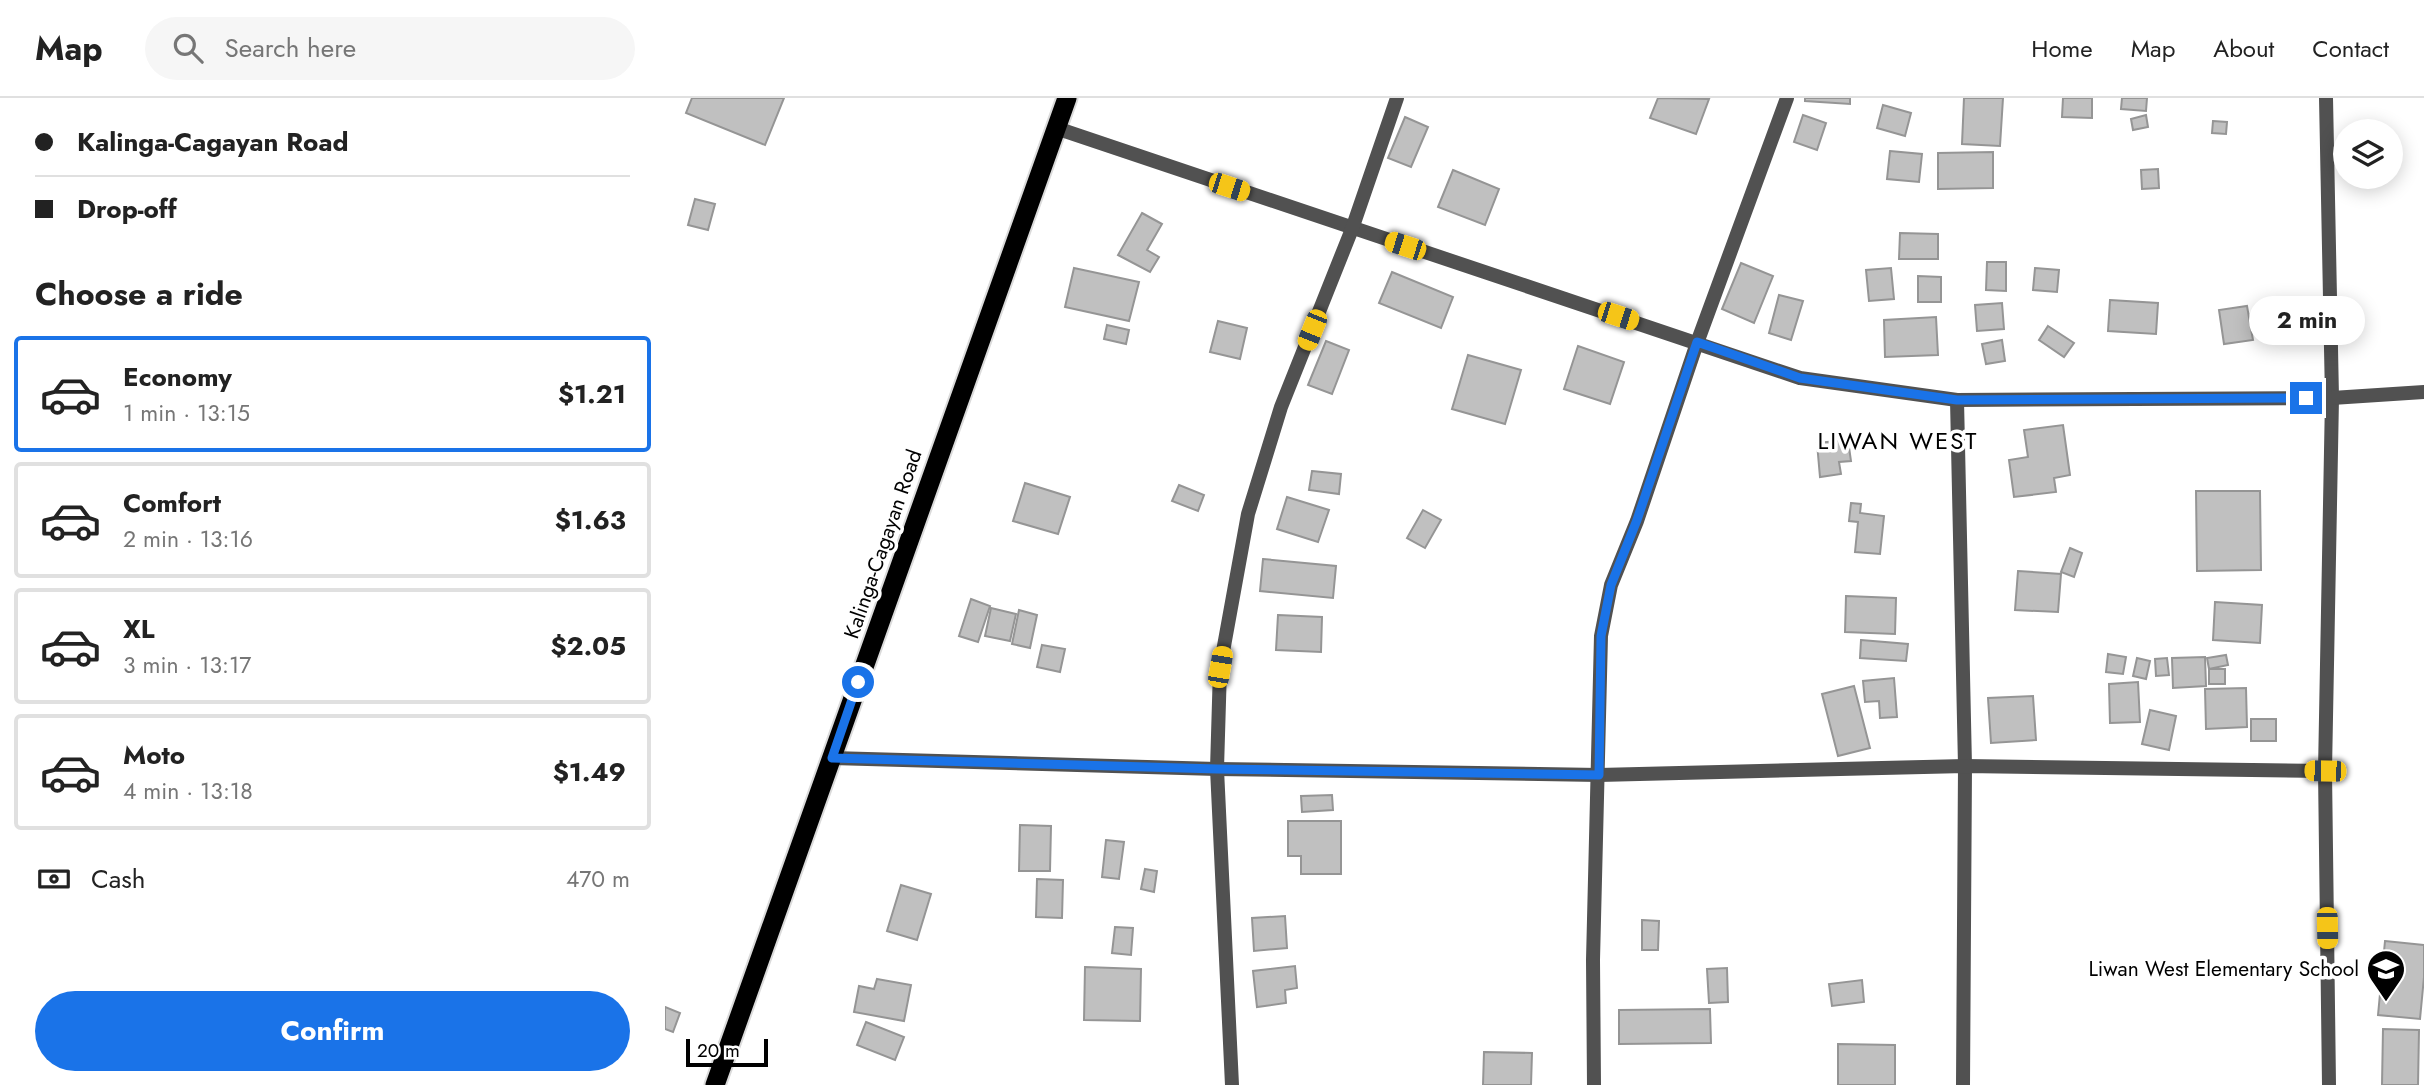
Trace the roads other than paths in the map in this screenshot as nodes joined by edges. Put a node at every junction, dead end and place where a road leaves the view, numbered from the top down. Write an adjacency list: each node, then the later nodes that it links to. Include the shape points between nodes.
1 (1067, 98): 5 (highway, Kalinga-Cagayan Road)
2 (1397, 98): 6 (street)
3 (1787, 98): 7 (street)
4 (2326, 98): 9 (street)
5 (1056, 128): 6 (street); 11 (highway, Kalinga-Cagayan Road)
6 (1352, 229): 7 (street); 13 (street, via 1281,407 1248,514 1220,667)
7 (1697, 342): 10 (street, via 1800,378); 15 (street, via 1611,585 1601,636)
8 (2424, 392): 9 (street)
9 (2332, 398): 10 (street); 14 (street)
10 (1957, 400): 12 (street)
11 (832, 758): 13 (street); 16 (highway, Kalinga-Cagayan Road)
12 (1965, 766): 14 (street); 15 (street); 19 (street)
13 (1217, 769): 15 (street); 17 (street)
14 (2325, 771): 20 (street)
15 (1599, 775): 18 (street)
16 (715, 1085)
17 (1232, 1085)
18 (1594, 1085)
19 (1963, 1085)
20 (2329, 1085)

